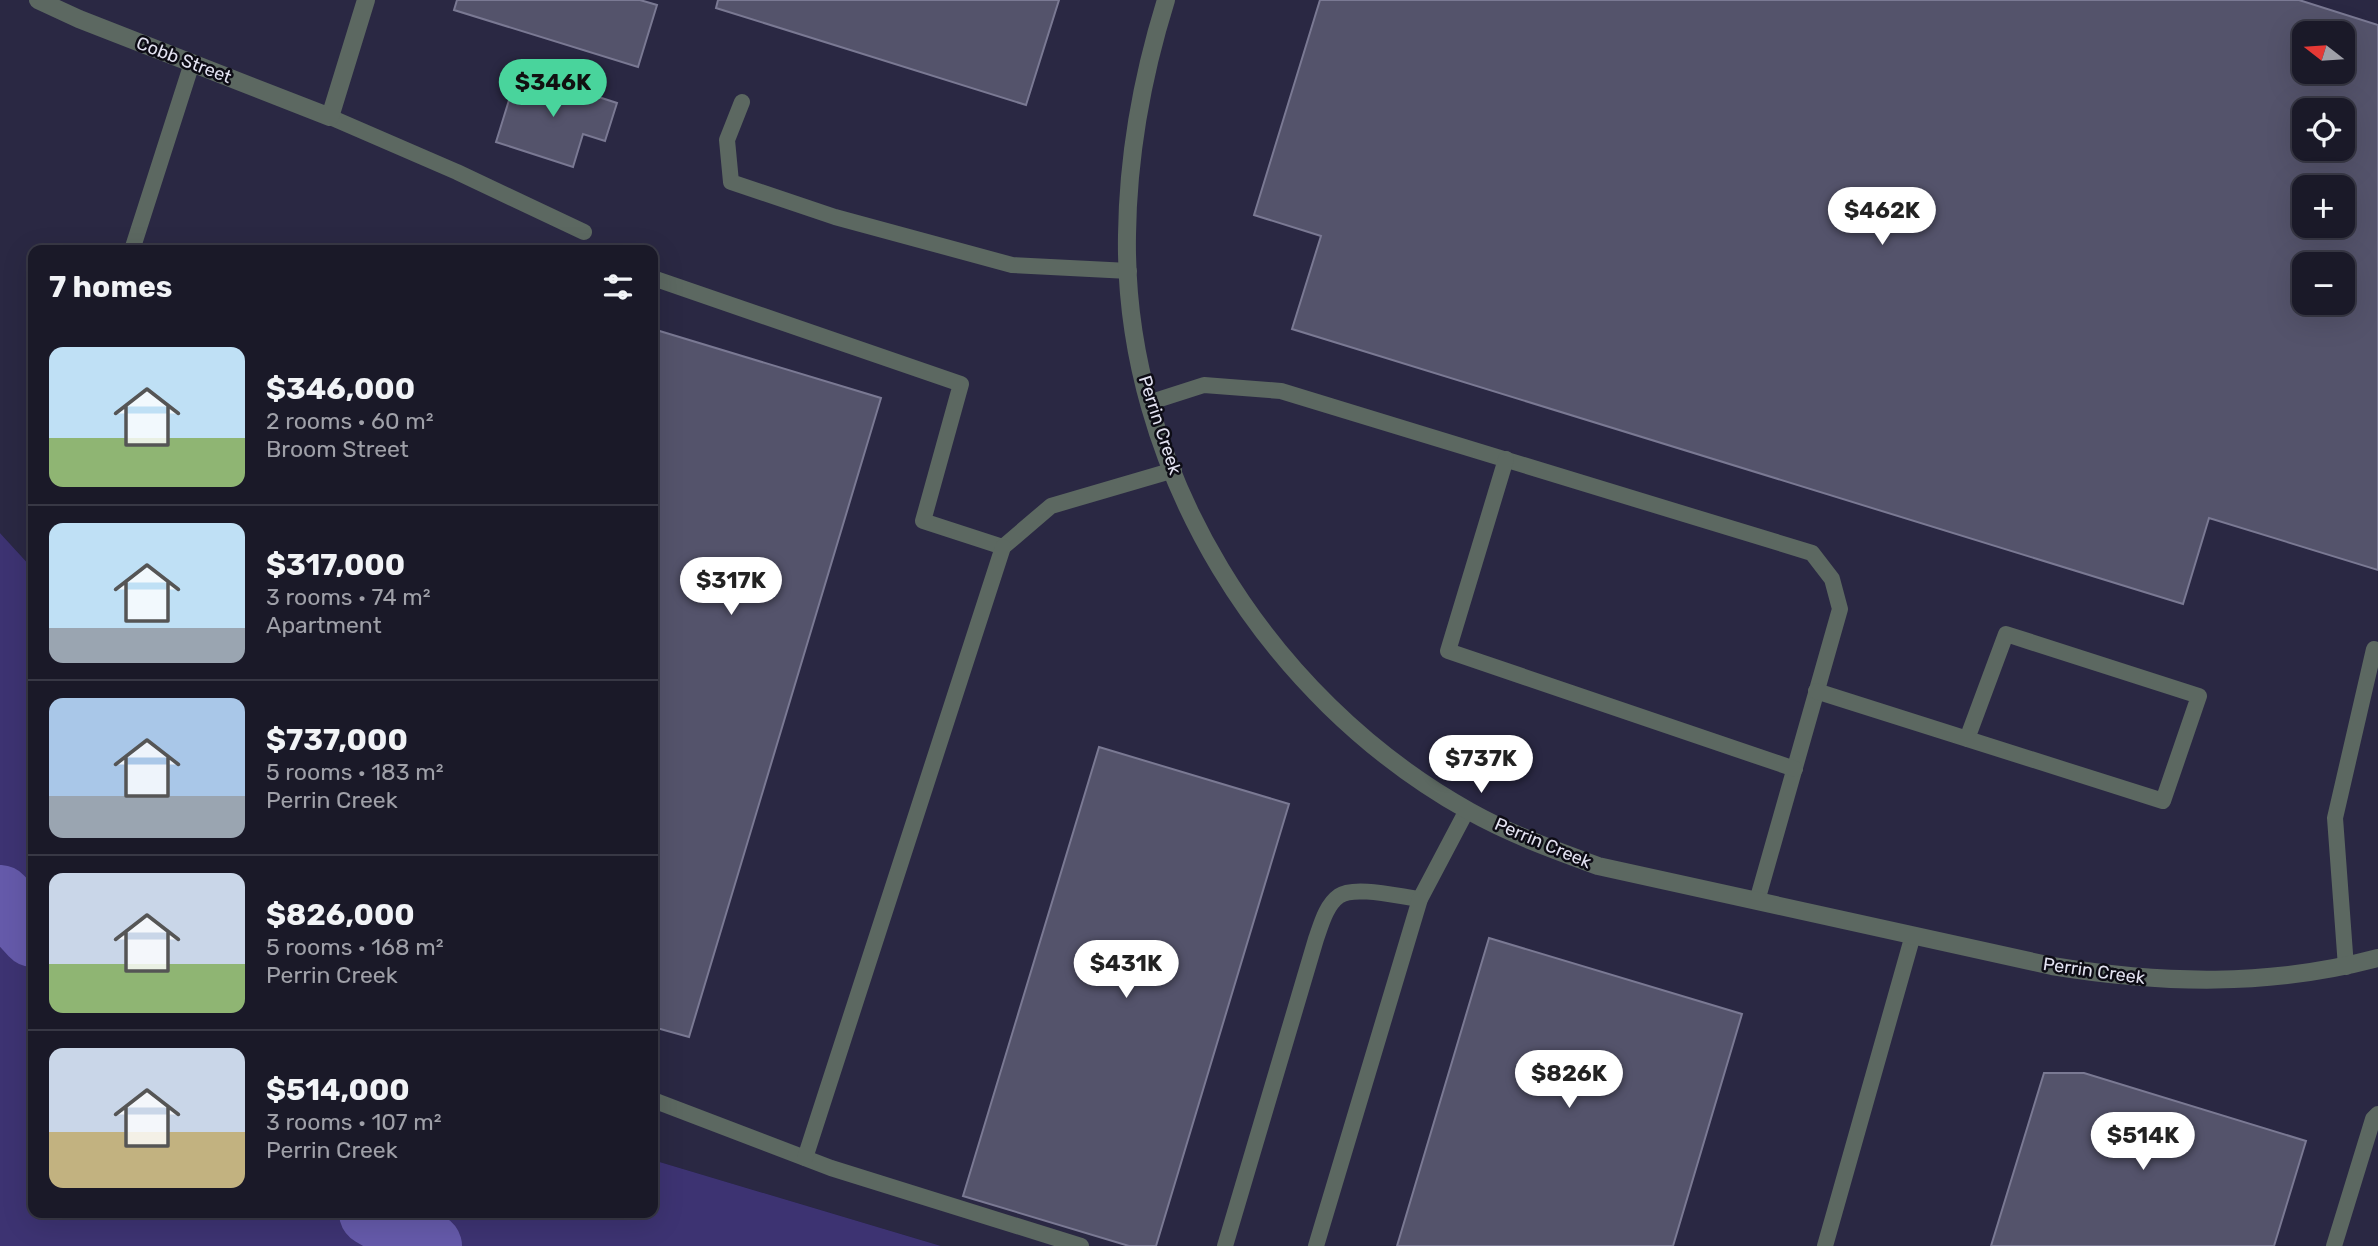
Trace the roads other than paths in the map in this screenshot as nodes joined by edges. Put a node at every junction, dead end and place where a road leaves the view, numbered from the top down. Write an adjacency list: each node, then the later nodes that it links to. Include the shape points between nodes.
1 (38, 0): 4 (street, Cobb Street)
2 (366, 0): 6 (street)
3 (1166, 0): 9 (street, Perrin Creek, via 1139,99 1130,168)
4 (192, 63): 6 (street, Cobb Street); 8 (lane)
5 (742, 102): 9 (lane, via 727,140 731,182 835,218 1012,265)
6 (330, 117): 7 (lane)
7 (584, 232)
8 (134, 245)
9 (1129, 271): 11 (street, Perrin Creek)
10 (658, 280): 14 (lane, via 961,384 923,521)
11 (1151, 402): 12 (lane, via 1204,385 1281,391); 13 (street, Perrin Creek)
12 (1506, 459): 16 (lane, via 1812,553 1832,579 1840,609); 18 (lane, via 1448,652)
13 (1174, 470): 14 (lane, via 1051,506); 19 (street, Perrin Creek, via 1221,570 1260,628 1305,682 1364,738)
14 (1003, 547): 27 (lane)
15 (2374, 649): 24 (lane, via 2335,818)
16 (1816, 691): 17 (lane); 18 (lane)
17 (1967, 739): 17 (lane, via 2163,801 2199,696 2006,634)
18 (1794, 768): 21 (lane)
19 (1467, 810): 20 (lane); 21 (street, Perrin Creek, via 1532,842 1598,866)
20 (1420, 900): 29 (lane, via 1358,891 1340,894 1329,906); 30 (lane)
21 (1757, 901): 22 (street, Perrin Creek)
22 (1913, 935): 24 (street, Perrin Creek, via 2125,978 2199,982 2273,978); 31 (lane)
23 (2378, 958): 24 (street, Perrin Creek)
24 (2346, 967)
25 (658, 1102): 27 (lane)
26 (2378, 1114): 32 (lane)
27 (805, 1158): 28 (lane)
28 (1081, 1246)
29 (1225, 1246)
30 (1316, 1246)
31 (1825, 1246)
32 (2334, 1246)

